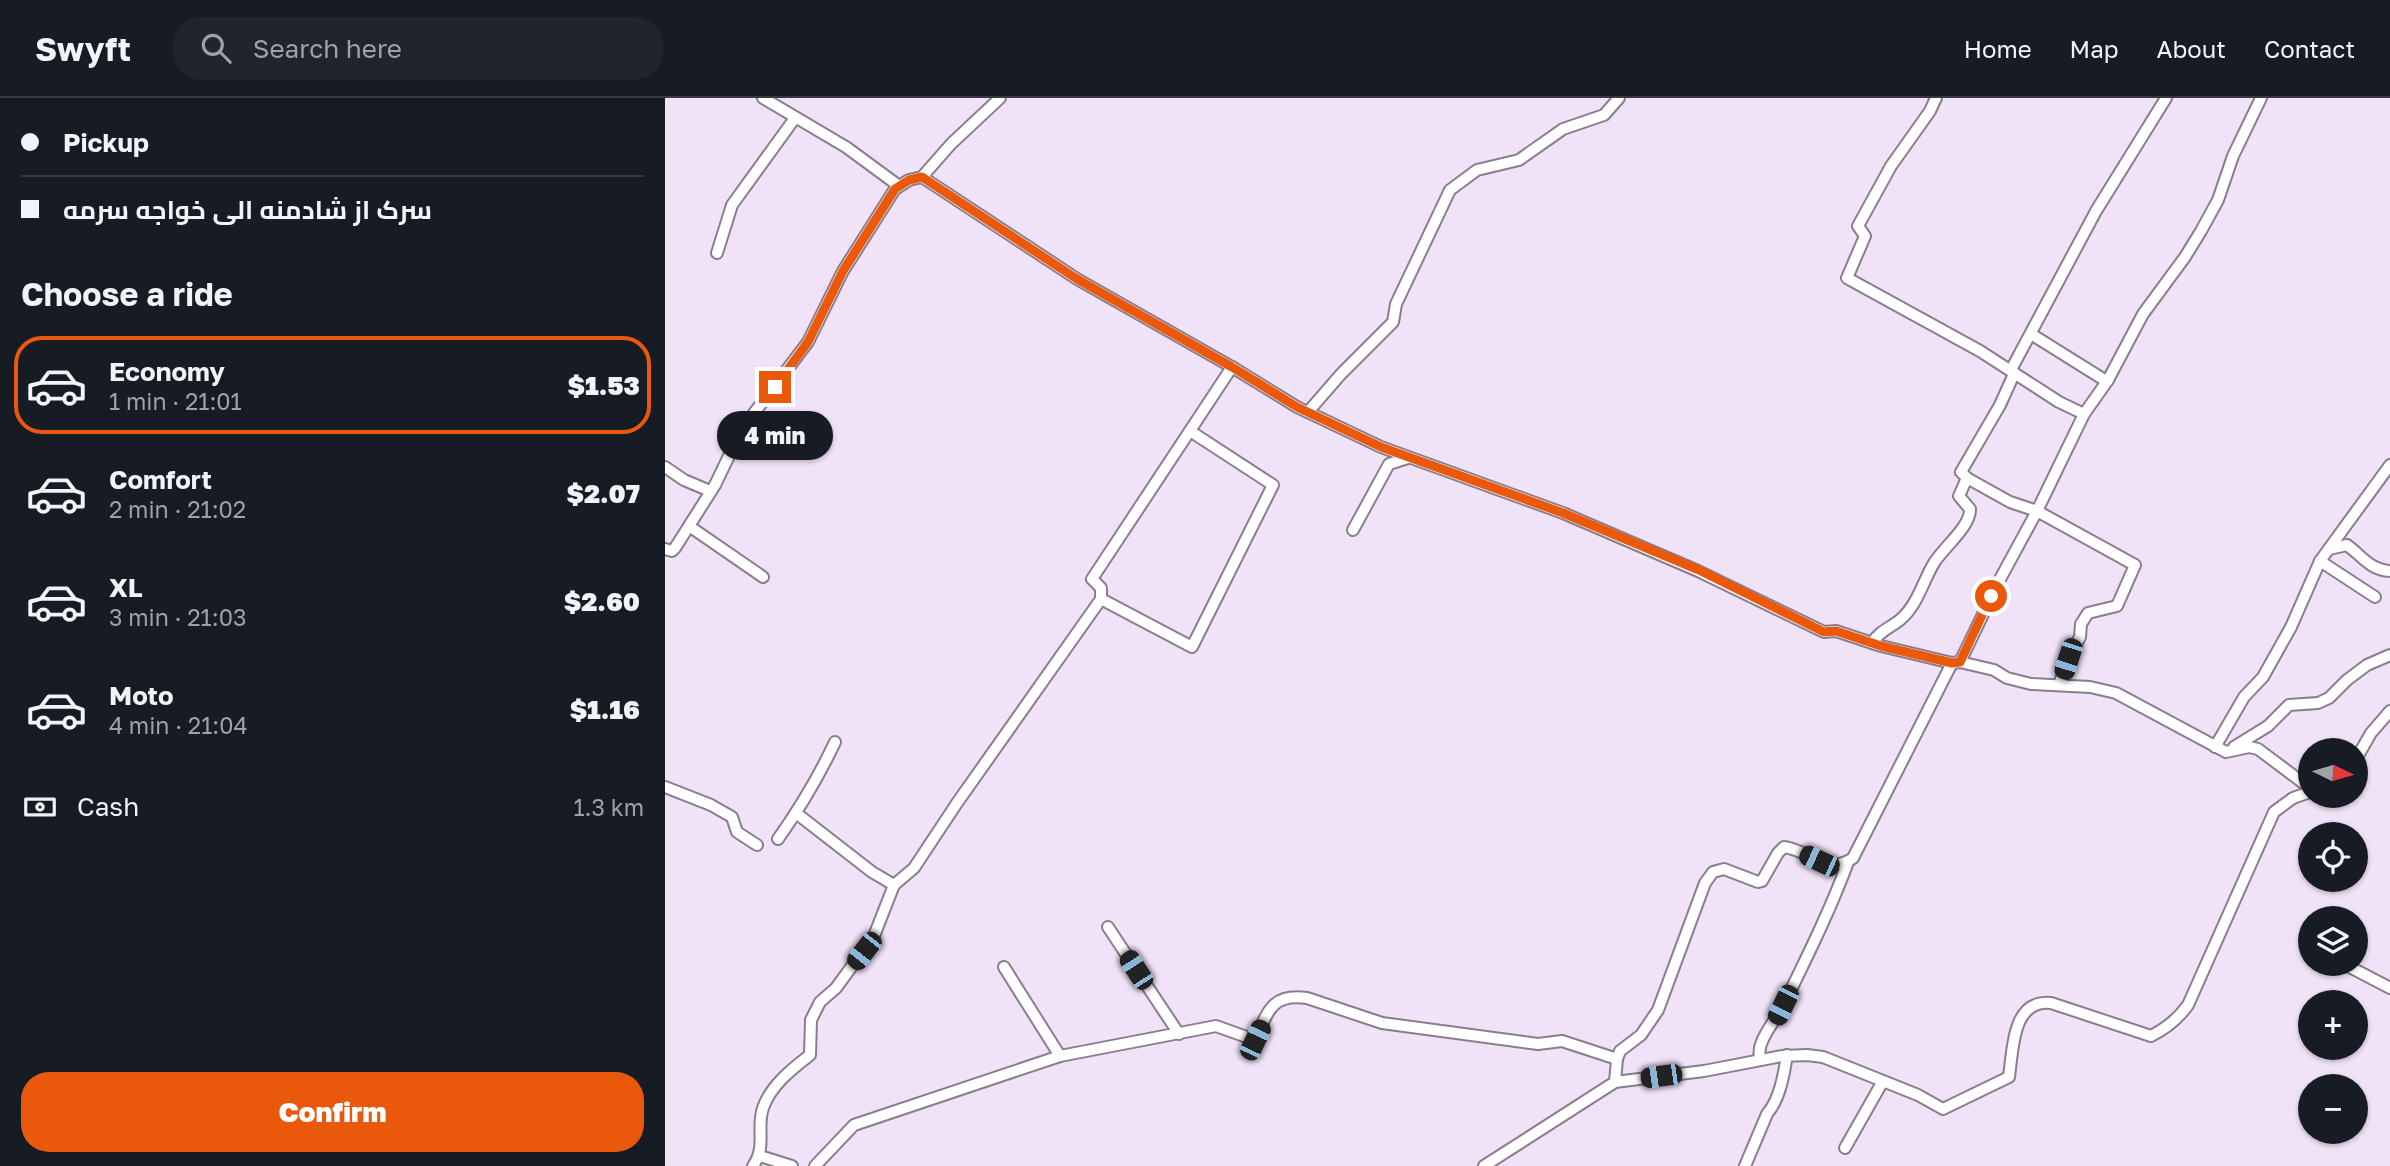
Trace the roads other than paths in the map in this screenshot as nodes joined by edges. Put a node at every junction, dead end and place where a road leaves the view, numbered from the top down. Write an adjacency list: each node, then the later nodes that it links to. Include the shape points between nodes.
1 (763, 98): 7 (street)
2 (1000, 98): 8 (street)
3 (1619, 98): 15 (street, via 1604,115 1563,129 1519,160 1477,170 1450,190 1396,304 1393,322)
4 (1936, 98): 13 (street, via 1858,226 1865,236 1847,278)
5 (2166, 98): 11 (street, via 2095,211)
6 (2261, 98): 14 (street, via 2218,200 2185,257 2143,314)
7 (796, 118): 9 (street); 10 (street, via 732,205)
8 (922, 177): 9 (street); 12 (street, via 1077,279)
9 (899, 186): 22 (street, via 843,271 808,342 742,429)
10 (717, 253)
11 (2031, 334): 13 (street); 14 (street)
12 (1232, 367): 15 (street); 17 (street)
13 (2014, 374): 16 (street); 21 (street, via 1961,472)
14 (2108, 380): 16 (street)
15 (1308, 412): 18 (street)
16 (2084, 414): 23 (street)
17 (1190, 431): 32 (street, via 1093,579 1101,588); 32 (street, via 1273,485 1192,647)
18 (1408, 458): 25 (street, via 1389,464); 33 (street, via 1563,513 1699,570 1824,632 1836,631)
19 (2390, 465): 27 (street)
20 (665, 467): 22 (street)
21 (1967, 478): 23 (street); 33 (street, via 1959,496 1970,509 1969,519 1934,562 1912,606)
22 (711, 491): 24 (street)
23 (2037, 511): 35 (street); 36 (street, via 2136,565 2117,606 2088,613)
24 (689, 526): 26 (street, via 672,551); 30 (street)
25 (1353, 530)
26 (665, 549)
27 (2329, 549): 28 (street); 29 (street, via 2347,545 2370,566)
28 (2321, 561): 31 (street); 40 (street, via 2291,627 2263,677 2243,697)
29 (2390, 571)
30 (763, 577)
31 (2375, 597)
32 (1101, 599): 48 (street, via 914,868)
33 (1872, 643): 35 (street)
34 (2390, 655): 40 (street, via 2367,665 2329,698 2289,705 2268,726)
35 (1956, 663): 36 (street, via 1994,670 2031,684); 47 (street)
36 (2059, 685): 40 (street, via 2116,693)
37 (2390, 711): 38 (street)
38 (2368, 738)
39 (835, 742): 44 (street)
40 (2220, 749): 41 (street, via 2258,749)
41 (2298, 781)
42 (665, 787): 46 (street, via 732,817 737,832)
43 (2298, 796): 58 (street, via 2274,812 2188,1005 2167,1027 2151,1036 2038,1002 2022,1017 2010,1077 1943,1109)
44 (796, 813): 45 (street); 48 (street)
45 (778, 839)
46 (757, 845)
47 (1848, 862): 56 (street, via 1830,866 1784,847 1762,881 1724,869 1713,872 1658,1010); 57 (street, via 1792,988 1764,1038)
48 (894, 885): 61 (street, via 874,936 836,988 820,1002 811,1020 810,1055 783,1076 763,1108)
49 (1108, 926): 53 (street)
50 (1004, 967): 55 (street)
51 (2367, 976): 52 (street)
52 (2390, 988)
53 (1179, 1034): 55 (street); 56 (street, via 1216,1026 1255,1040 1272,1006 1294,996 1382,1023 1538,1044 1562,1041)
54 (1787, 1055): 57 (street); 58 (street, via 1823,1057); 66 (street, via 1772,1109)
55 (1060, 1056): 64 (street, via 854,1125)
56 (1617, 1059): 59 (street)
57 (1760, 1059): 59 (street)
58 (1883, 1081): 60 (street)
59 (1615, 1082): 65 (street)
60 (1845, 1148)
61 (760, 1156): 62 (street); 63 (street)
62 (781, 1163)
63 (753, 1166)
64 (815, 1166)
65 (1484, 1166)
66 (1745, 1166)

